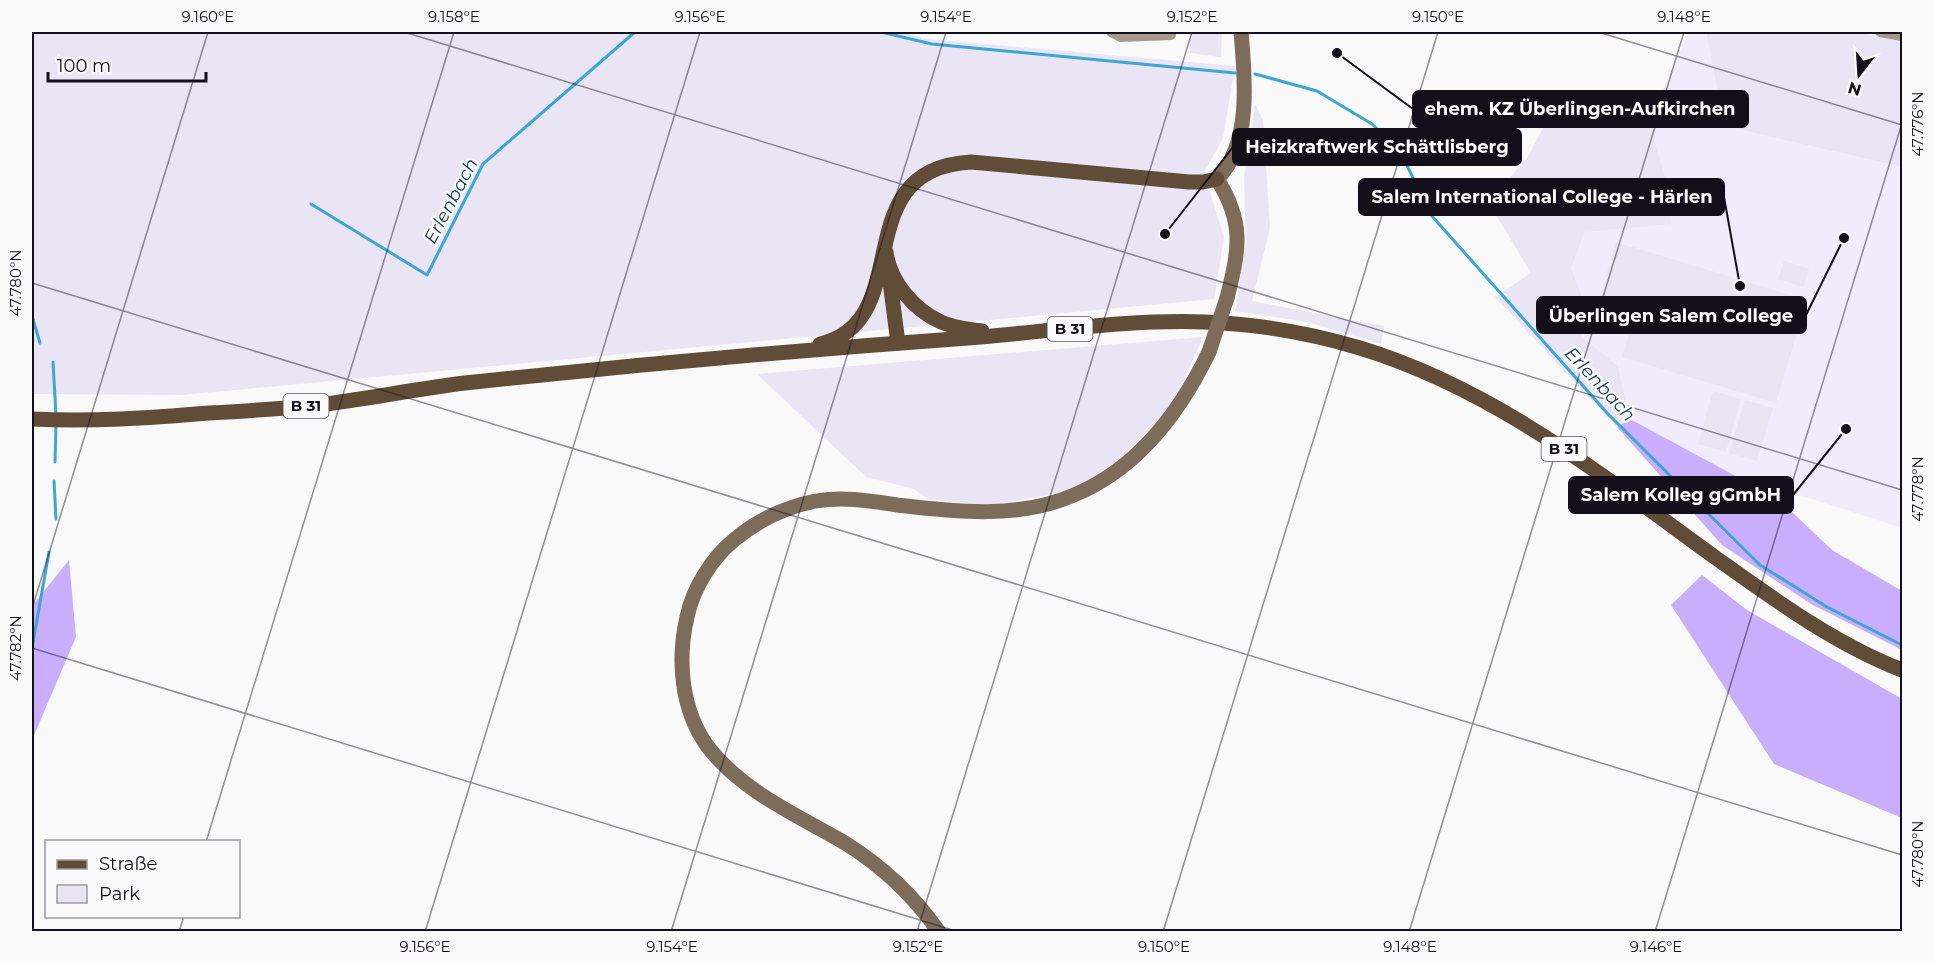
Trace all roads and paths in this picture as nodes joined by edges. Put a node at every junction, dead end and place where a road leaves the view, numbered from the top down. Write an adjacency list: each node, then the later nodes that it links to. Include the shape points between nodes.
1 (1111, 32): 2 (street, via 1121,37)
2 (1171, 32)
3 (1241, 32): 6 (street, via 1244,88 1240,128 1233,157)
4 (1880, 32): 5 (street)
5 (1902, 36)
6 (1217, 179): 7 (main road, via 1189,182 961,162 930,173 904,194 893,213); 13 (street, bridge, via 1233,209 1236,257 1209,352 1170,418 1116,471 1075,495 1013,510 968,512 856,500 819,500 782,510 751,526 723,549 703,576 689,607 681,642 684,687 692,717 708,746 735,776 769,801 877,866 909,893)
7 (884, 262): 8 (main road, via 906,295 927,314 952,326); 9 (main road); 10 (main road, via 867,311 850,329 827,342)
8 (1003, 335): 9 (main road, B 31); 12 (main road, B 31, via 1137,324 1221,323 1295,332 1387,357 1453,384 1519,419 1783,606 1860,651)
9 (893, 343): 10 (main road, B 31)
10 (788, 351): 11 (main road, B 31, via 458,384 315,405 127,420)
11 (32, 420)
12 (1902, 670)
13 (939, 932)

